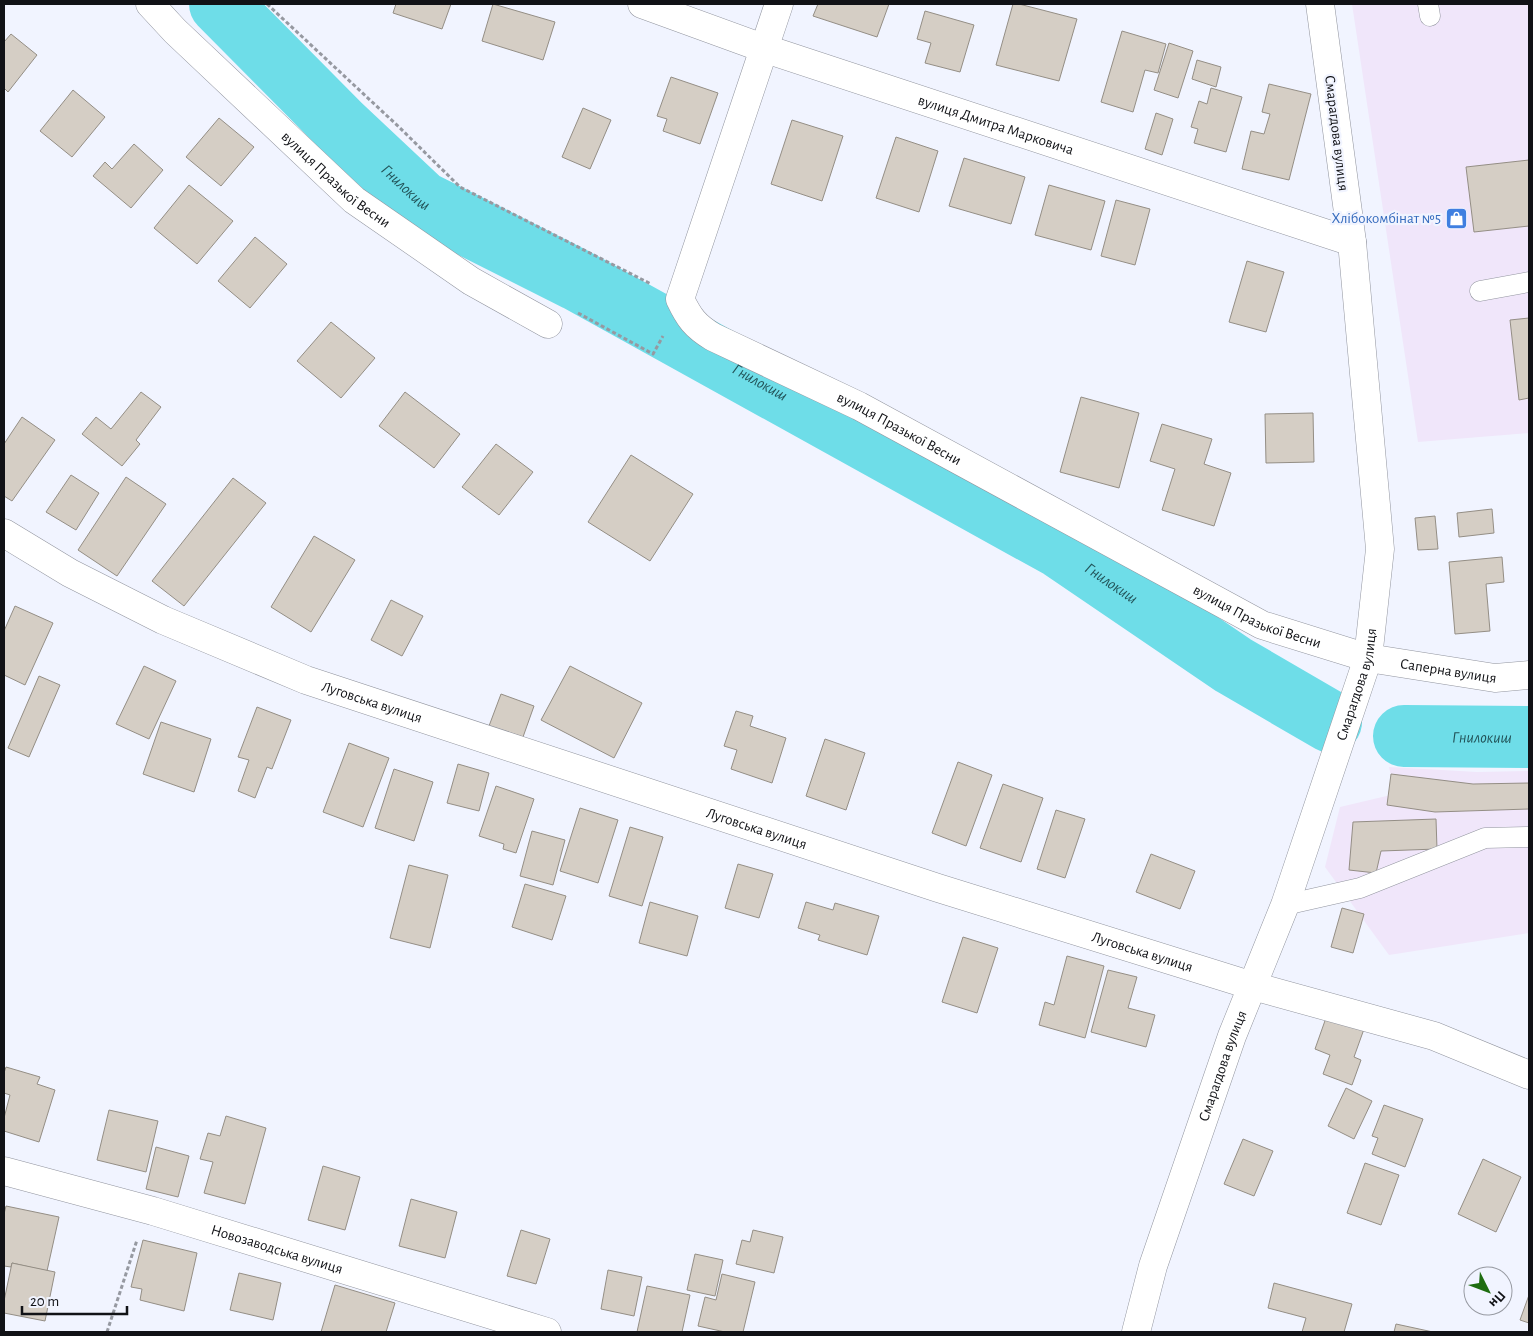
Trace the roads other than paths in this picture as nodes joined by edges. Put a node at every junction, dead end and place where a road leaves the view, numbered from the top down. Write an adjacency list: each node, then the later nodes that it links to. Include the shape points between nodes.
1 (150, 4): 9 (street, вулиця Празької Весни, via 354,200 471,282)
2 (642, 4): 5 (street, вулиця Дмитра Марковича)
3 (779, 4): 5 (street)
4 (1320, 4): 6 (street, Смарагдова вулиця)
5 (763, 48): 6 (street, вулиця Дмитра Марковича); 11 (street, вулиця Празької Весни, via 680,299 698,328 859,406 1262,625)
6 (1352, 242): 11 (street, Смарагдова вулиця, via 1380,549)
7 (1529, 282): 8 (lane)
8 (1480, 291)
9 (548, 324)
10 (4, 532): 15 (street, Луговська вулиця, via 70,573 163,620 306,680 938,888)
11 (1368, 658): 12 (street, Саперна вулиця, via 1495,678); 14 (street, Смарагдова вулиця)
12 (1529, 675)
13 (1529, 837): 14 (lane, via 1486,838 1360,888)
14 (1285, 905): 15 (street, Смарагдова вулиця)
15 (1253, 986): 16 (street, Луговська вулиця, via 1434,1036); 19 (street, Смарагдова вулиця, via 1232,1036 1153,1266)
16 (1529, 1076)
17 (4, 1171): 18 (street, Новозаводська вулиця, via 147,1209)
18 (547, 1332)
19 (1136, 1332)

